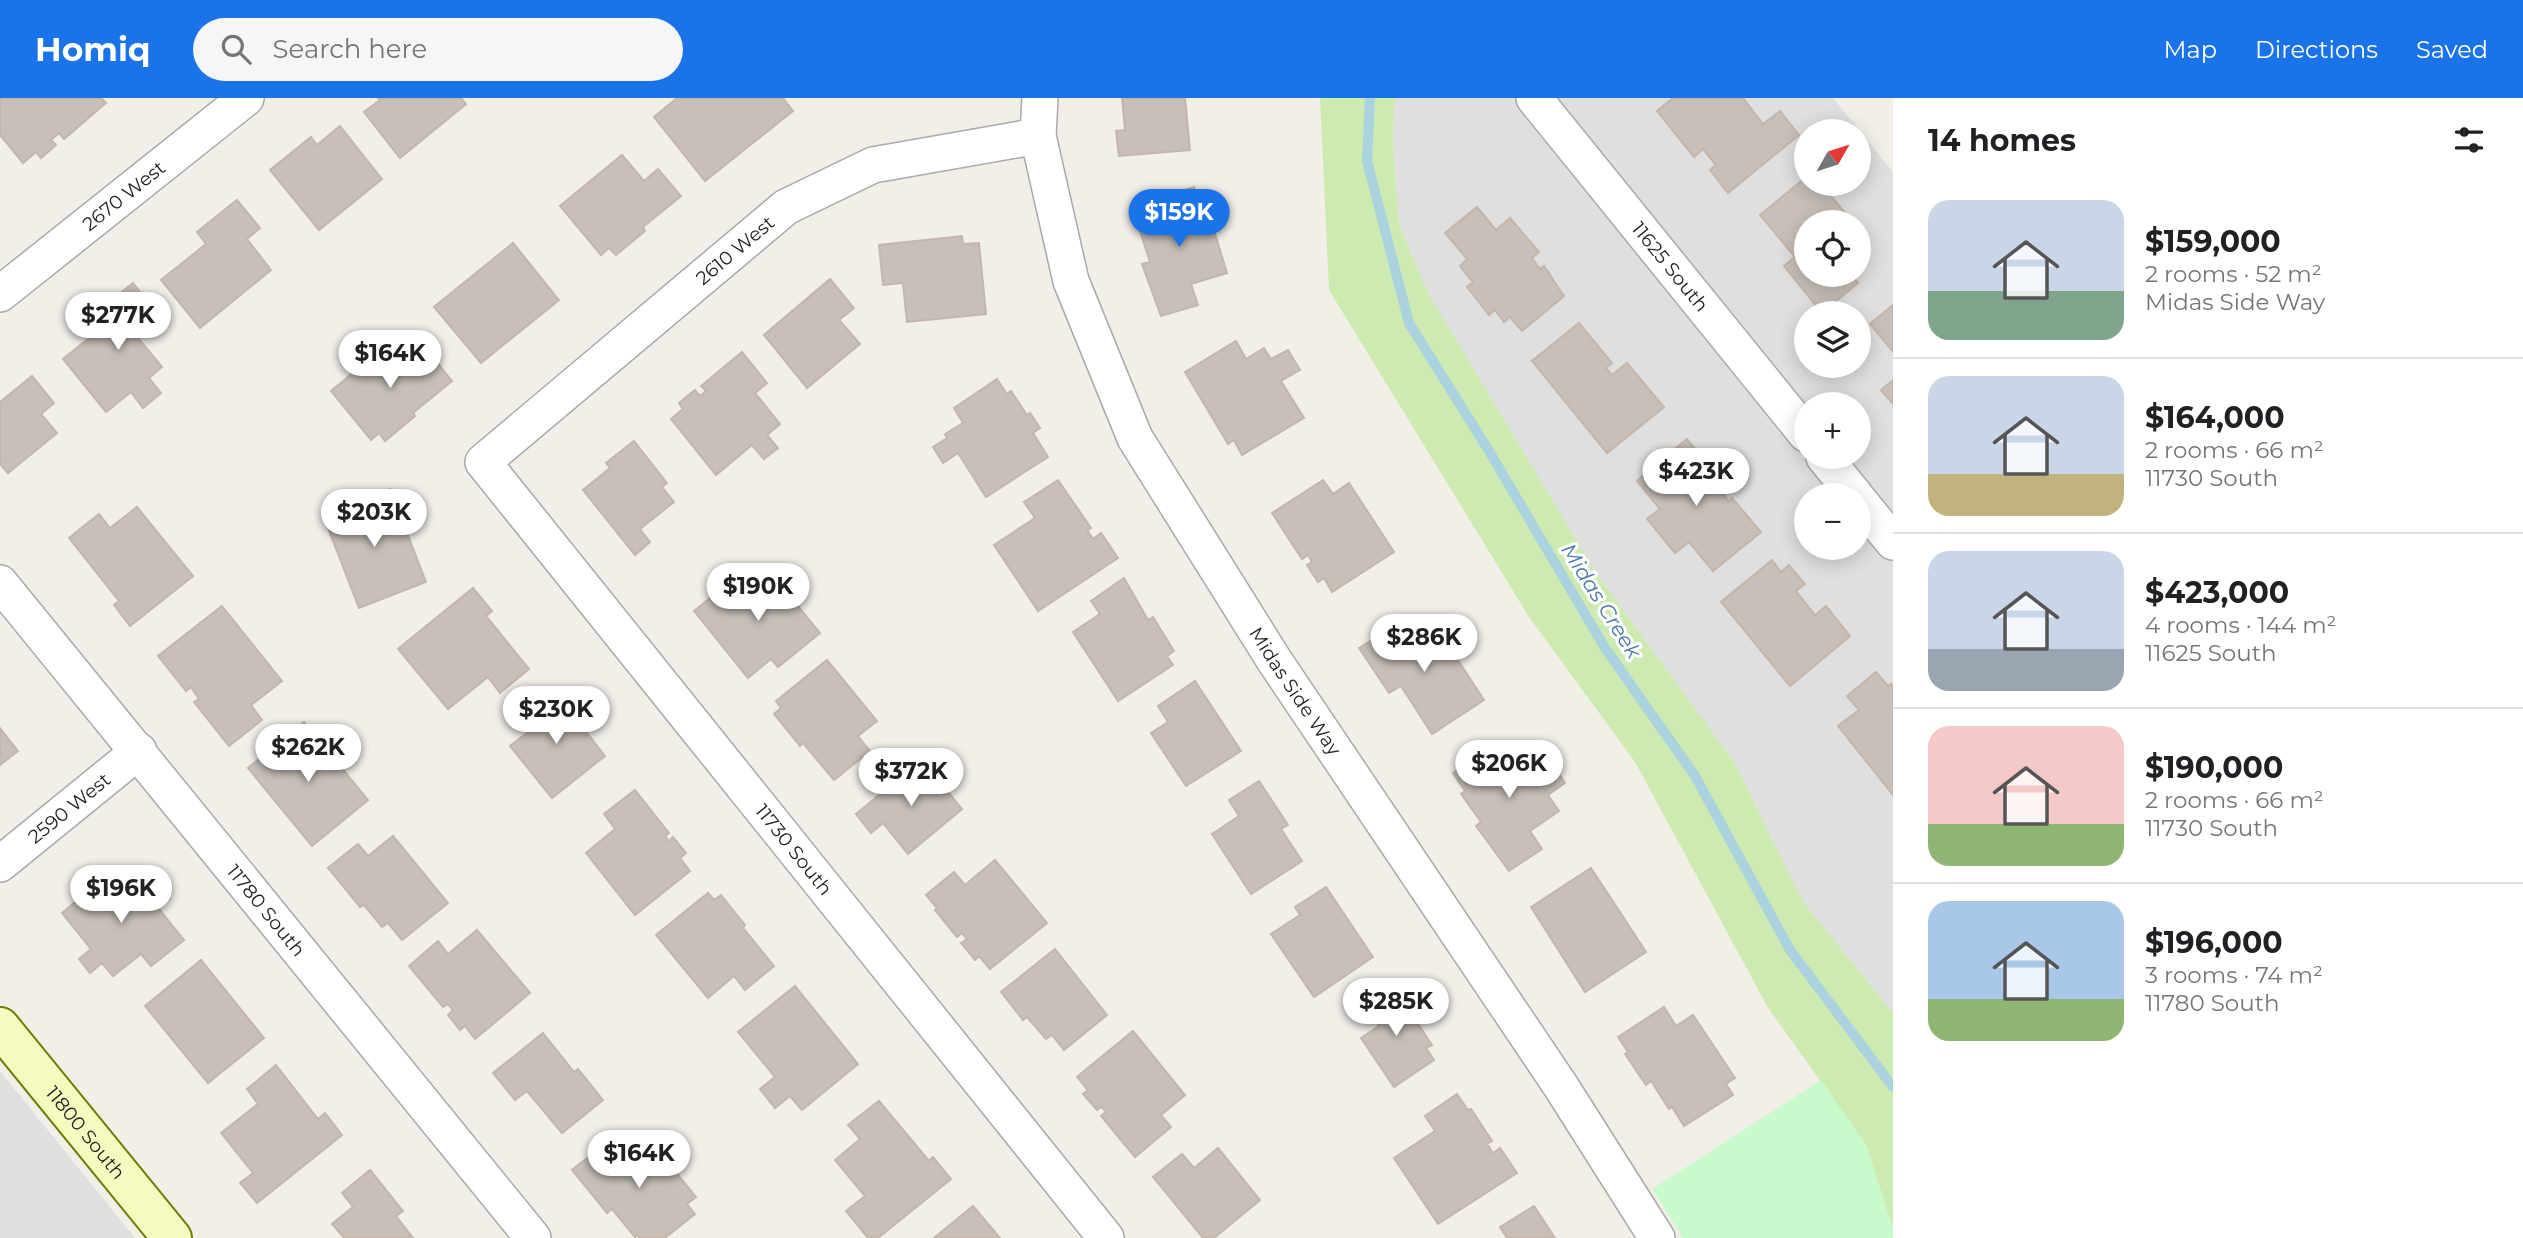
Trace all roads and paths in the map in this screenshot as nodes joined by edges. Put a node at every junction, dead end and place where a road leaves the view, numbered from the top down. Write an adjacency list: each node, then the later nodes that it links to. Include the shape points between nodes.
1 (246, 98): 5 (street, 2670 West)
2 (1040, 98): 4 (street, Midas Side Way)
3 (1534, 98): 6 (street, 11625 South)
4 (1038, 136): 7 (street, 2610 West, via 873,165 786,207); 19 (street, Midas Side Way, via 1071,281 1135,438 1274,660 1562,1088)
5 (0, 294)
6 (1794, 419)
7 (482, 462): 18 (street, 11730 South)
8 (1834, 469): 9 (street)
9 (1845, 483)
10 (1871, 514): 11 (street)
11 (1893, 542)
12 (0, 583): 13 (street, 11780 South)
13 (139, 751): 14 (street, 2590 West); 17 (street, 11780 South)
14 (0, 864)
15 (0, 1027): 16 (main road, 11800 South)
16 (172, 1238)
17 (533, 1238)
18 (1106, 1238)
19 (1657, 1238)

